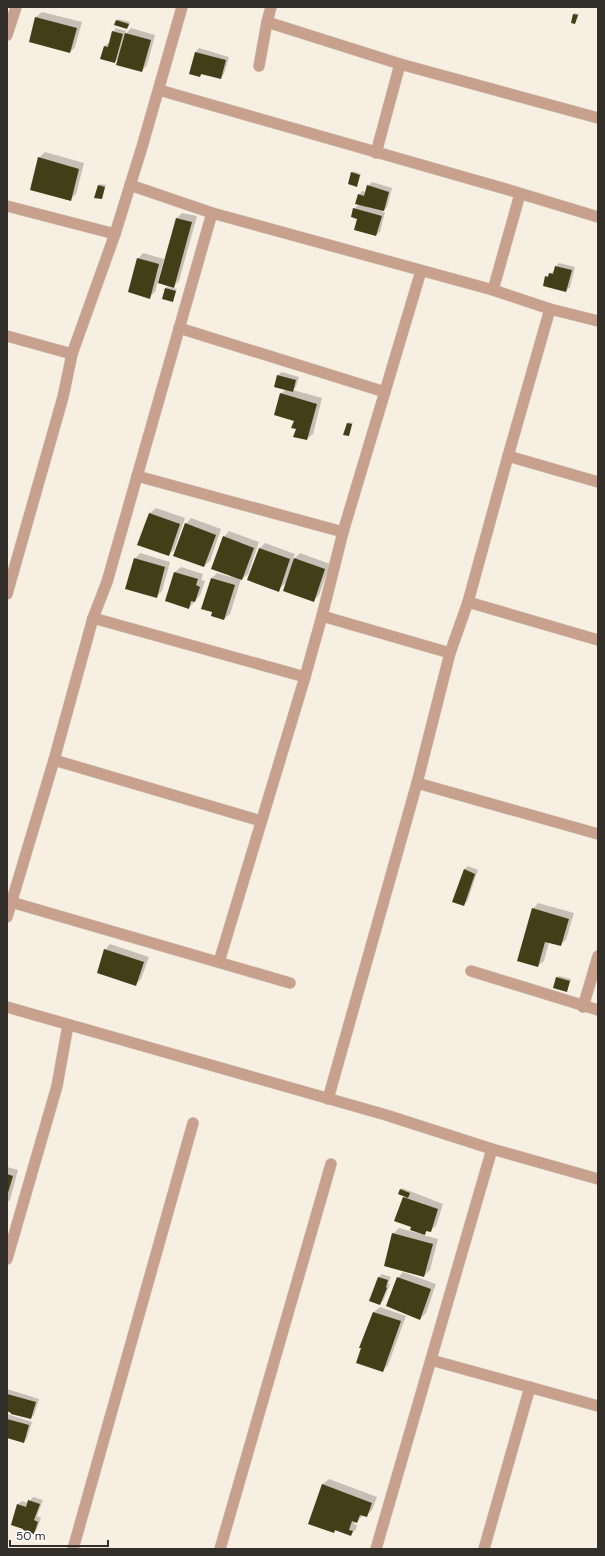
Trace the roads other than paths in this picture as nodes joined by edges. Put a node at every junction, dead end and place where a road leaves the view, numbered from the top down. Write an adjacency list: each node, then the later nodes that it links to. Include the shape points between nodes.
1 (16, 7): 5 (street)
2 (182, 7): 8 (street)
3 (271, 7): 4 (street)
4 (267, 22): 6 (street); 7 (street)
5 (7, 35)
6 (400, 64): 9 (street); 10 (street)
7 (259, 66)
8 (158, 90): 10 (street); 11 (street)
9 (598, 118)
10 (376, 152): 12 (street)
11 (130, 185): 14 (street); 16 (street)
12 (520, 194): 15 (street); 18 (street)
13 (7, 206): 16 (street)
14 (212, 213): 17 (street); 21 (street)
15 (598, 217)
16 (115, 234): 23 (street)
17 (421, 271): 18 (street); 24 (street)
18 (493, 290): 19 (street)
19 (550, 309): 20 (street); 25 (street)
20 (598, 321)
21 (179, 328): 24 (street); 26 (street)
22 (7, 336): 23 (street)
23 (72, 354): 29 (street, via 64,397)
24 (385, 392): 28 (street)
25 (508, 456): 27 (street); 30 (street)
26 (137, 476): 28 (street); 32 (street)
27 (598, 482)
28 (343, 532): 31 (street)
29 (7, 594)
30 (468, 602): 33 (street); 34 (street)
31 (322, 616): 34 (street); 35 (street)
32 (93, 618): 35 (street); 36 (street)
33 (598, 640)
34 (450, 653): 37 (street)
35 (305, 677): 38 (street)
36 (54, 760): 38 (street); 40 (street)
37 (418, 783): 39 (street); 50 (street)
38 (261, 821): 43 (street)
39 (598, 834)
40 (11, 902): 41 (street); 43 (street)
41 (7, 917)
42 (598, 956): 46 (street)
43 (219, 962): 45 (street)
44 (471, 971): 46 (street)
45 (290, 983)
46 (583, 1006): 48 (street)
47 (7, 1007): 49 (street)
48 (598, 1010)
49 (68, 1025): 50 (street); 55 (street, via 57,1086)
50 (328, 1099): 52 (street)
51 (193, 1123): 59 (street)
52 (492, 1149): 54 (street); 56 (street)
53 (331, 1164): 60 (street)
54 (598, 1179)
55 (7, 1259)
56 (431, 1360): 57 (street); 61 (street)
57 (530, 1388): 58 (street); 62 (street)
58 (598, 1406)
59 (73, 1549)
60 (220, 1549)
61 (376, 1549)
62 (484, 1549)

